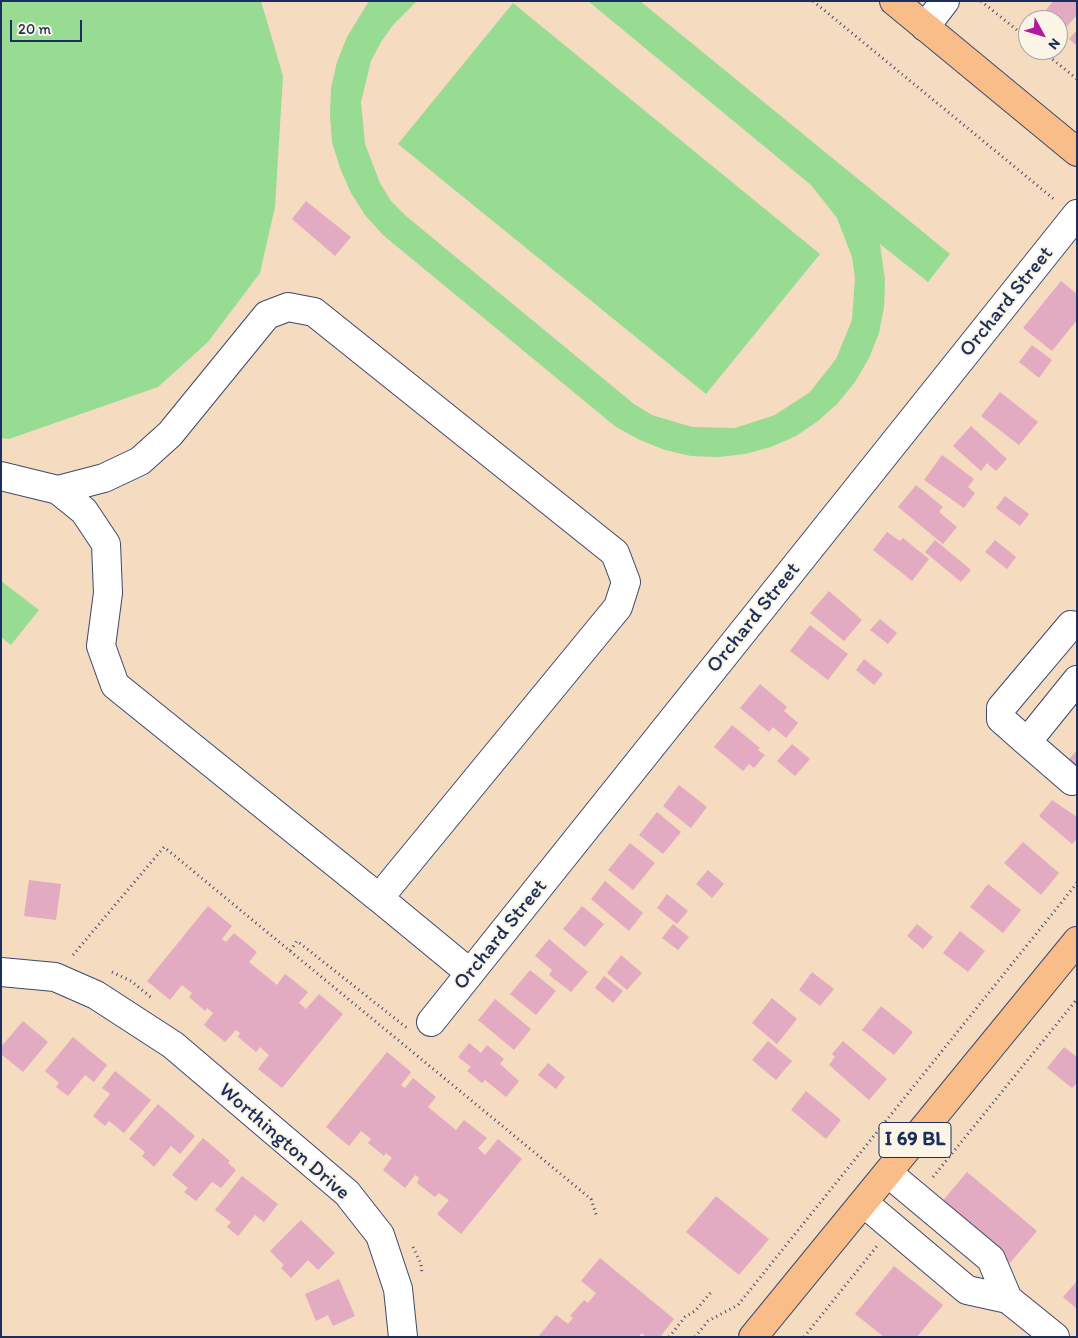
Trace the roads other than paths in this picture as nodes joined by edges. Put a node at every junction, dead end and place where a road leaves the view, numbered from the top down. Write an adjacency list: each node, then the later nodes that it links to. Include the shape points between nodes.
1 (894, 1): 3 (main road)
2 (945, 1): 3 (street)
3 (925, 27): 4 (main road)
4 (1077, 152)
5 (1076, 216): 15 (street, Orchard Street)
6 (1, 476): 7 (street)
7 (58, 490): 12 (street, via 84,511 106,544 108,593 101,646 114,686); 12 (street, via 104,478 140,461 170,434 267,315 288,307 314,312 615,553 626,582 618,607)
8 (1077, 626): 10 (street, via 1071,625 1001,708 1001,719)
9 (1077, 680): 10 (street)
10 (1027, 742): 11 (street)
11 (1072, 781)
12 (378, 898): 15 (street)
13 (1077, 941): 17 (main road, I 69 BL)
14 (1, 972): 20 (street, Worthington Drive, via 55,977 96,995 173,1045 347,1193 380,1236 398,1289)
15 (470, 973): 16 (street, Orchard Street)
16 (420, 1026)
17 (888, 1173): 18 (main road, I 69 BL); 19 (street, via 992,1259)
18 (864, 1203): 19 (street, via 967,1290); 21 (main road, I 69 BL)
19 (1008, 1299): 22 (street)
20 (403, 1337)
21 (753, 1337)
22 (1055, 1337)

